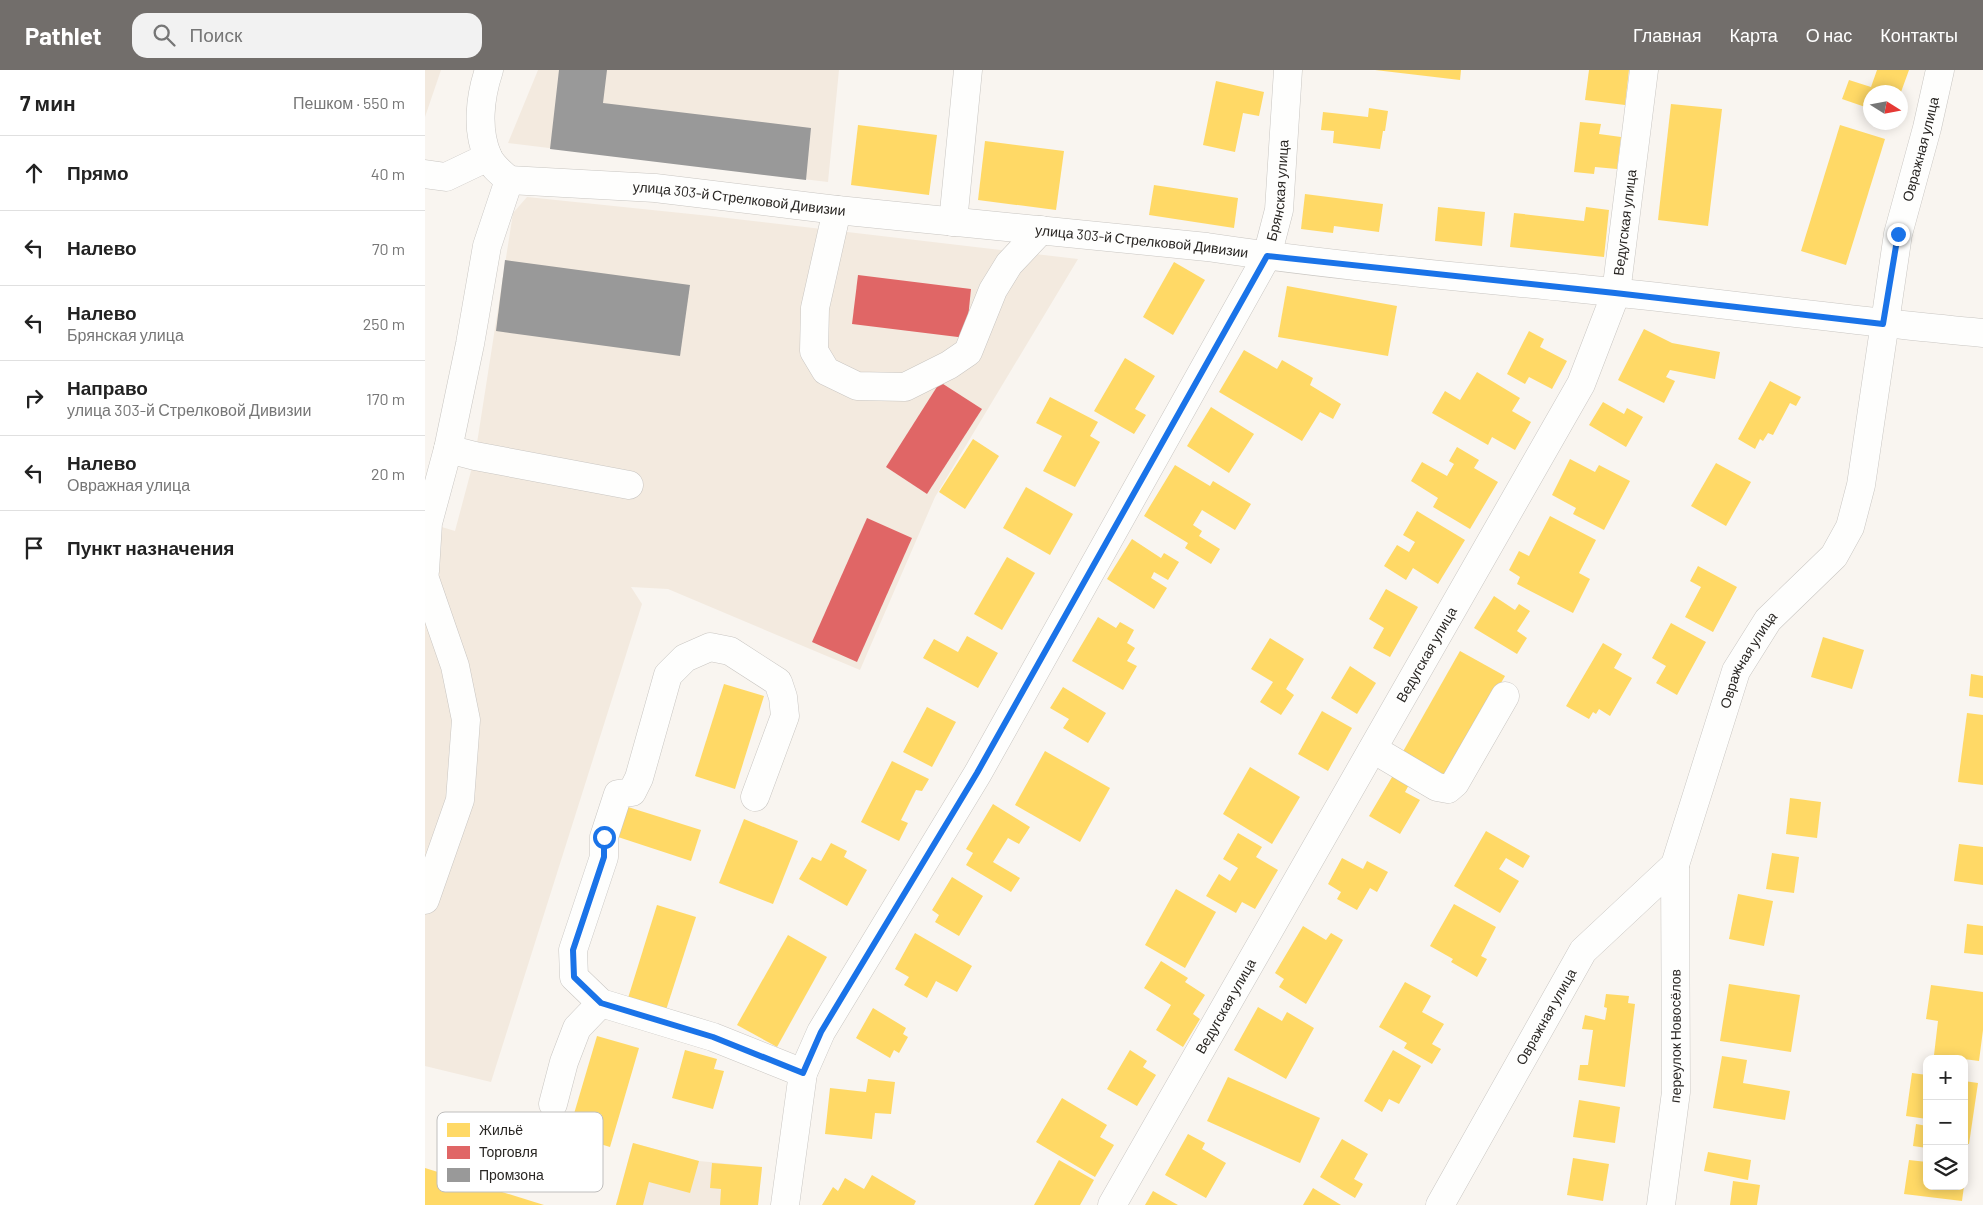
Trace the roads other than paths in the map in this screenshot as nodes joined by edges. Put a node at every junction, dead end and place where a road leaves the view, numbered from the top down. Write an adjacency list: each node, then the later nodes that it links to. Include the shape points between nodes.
1 (489, 70): 6 (street, via 484,85 480,127)
2 (968, 70): 10 (street)
3 (1288, 70): 12 (street, Брянская улица, via 1279,210)
4 (1644, 70): 13 (street, Ведугская улица)
5 (1940, 70): 14 (street, Овражная улица, via 1898,234)
6 (488, 157): 7 (street, via 446,177); 8 (street)
7 (425, 174)
8 (509, 180): 9 (street, улица 303-й Стрелковой Дивизии, via 655,188); 16 (street, via 487,246)
9 (837, 210): 10 (street, улица 303-й Стрелковой Дивизии); 11 (street, via 815,308 814,352 826,371 857,386 905,386 968,352 993,290 1009,264)
10 (953, 222): 11 (street, улица 303-й Стрелковой Дивизии)
11 (1041, 230): 12 (street, улица 303-й Стрелковой Дивизии)
12 (1267, 256): 13 (street, улица 303-й Стрелковой Дивизии); 26 (street, Брянская улица, via 977,773 821,1032)
13 (1615, 293): 14 (street, улица 303-й Стрелковой Дивизии); 21 (street, Ведугская улица, via 1581,384)
14 (1883, 324): 15 (street, улица 303-й Стрелковой Дивизии); 23 (street, Овражная улица, via 1861,485 1850,527 1834,556 1767,620 1736,671)
15 (1983, 333)
16 (449, 449): 17 (street); 18 (street, via 428,523)
17 (629, 485)
18 (425, 571)
19 (425, 579): 24 (street, via 455,666 466,720 460,800)
20 (1505, 696): 21 (street, via 1455,783 1448,789 1437,787)
21 (1373, 749): 29 (street, Ведугская улица)
22 (755, 797): 25 (street, via 785,716 783,697 778,682 730,651 710,647 685,658 669,675 639,778 632,792 618,794 604,837 604,857 573,950 574,977)
23 (1675, 865): 30 (street, Овражная улица, via 1583,951); 31 (street, переулок Новосёлов, via 1676,1092)
24 (425, 900)
25 (601, 1003): 26 (street, via 713,1037); 27 (street, via 577,1028)
26 (803, 1073): 28 (street, Брянская улица)
27 (553, 1104)
28 (785, 1205)
29 (1112, 1205)
30 (1440, 1205)
31 (1661, 1205)

